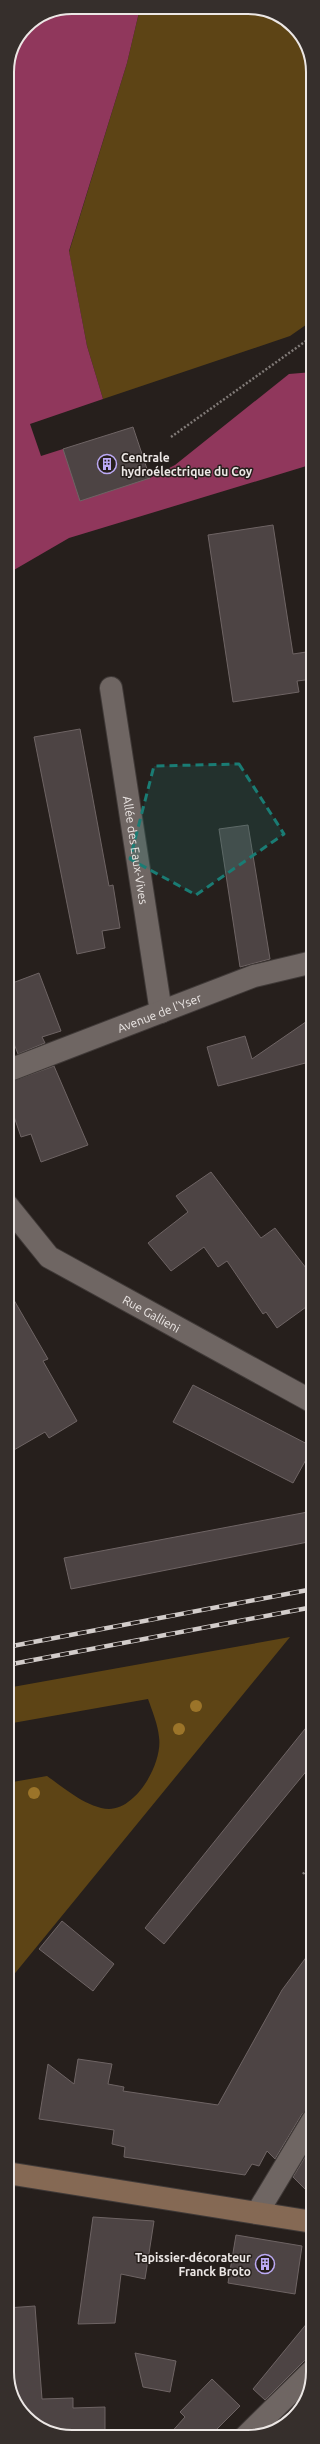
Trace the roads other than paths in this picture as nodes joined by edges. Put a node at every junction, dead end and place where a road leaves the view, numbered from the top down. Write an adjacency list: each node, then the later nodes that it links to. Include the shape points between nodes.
1 (111, 688): 3 (street, Allée des Eaux-Vives)
2 (306, 964): 3 (street, Avenue de l'Yser, via 254,976)
3 (161, 1012): 4 (street, Avenue de l'Yser)
4 (14, 1068)
5 (14, 1214): 6 (street, Rue Gallieni, via 49,1257)
6 (306, 1398)
7 (306, 2132): 9 (street)
8 (14, 2174): 9 (main road)
9 (257, 2212): 10 (main road)
10 (306, 2221)
11 (306, 2377): 12 (street)
12 (252, 2430)

